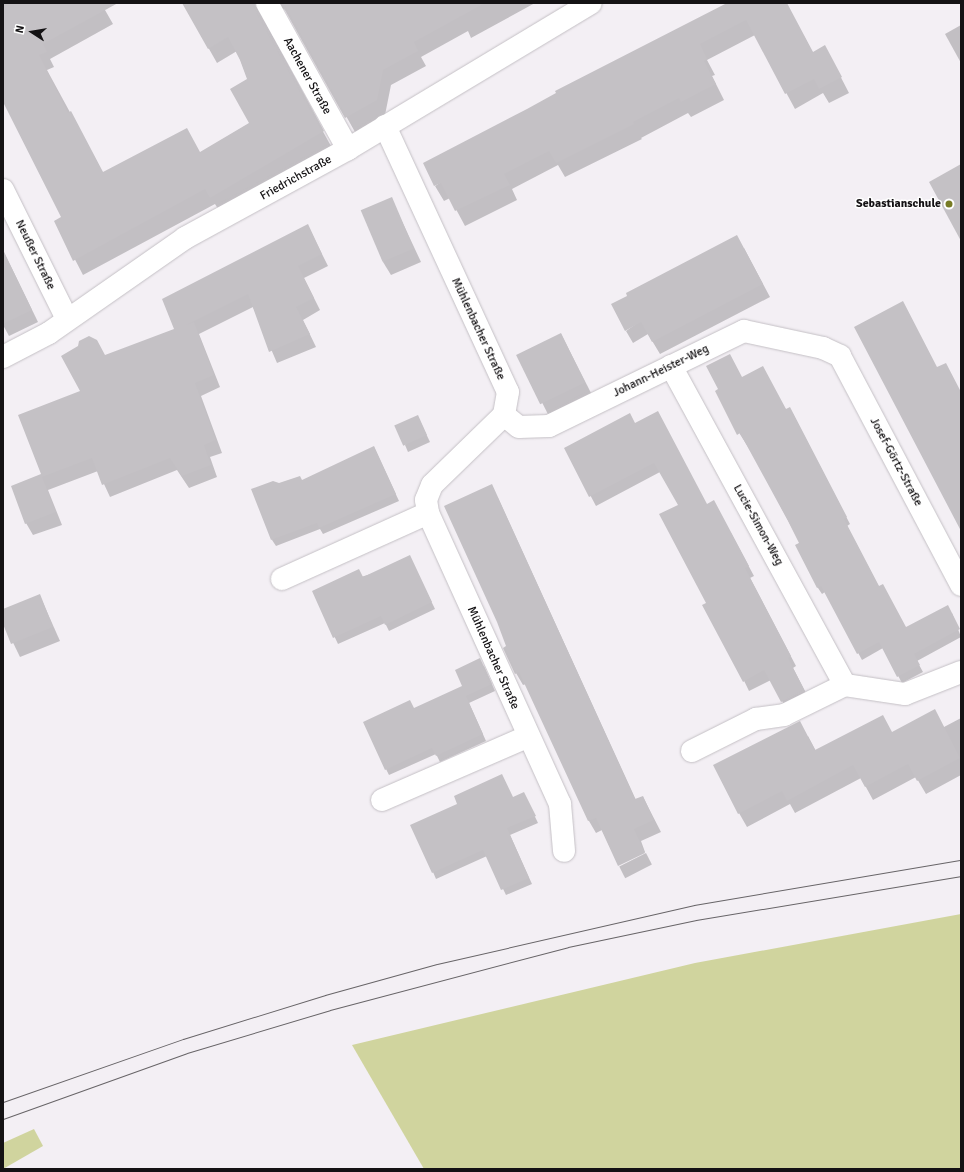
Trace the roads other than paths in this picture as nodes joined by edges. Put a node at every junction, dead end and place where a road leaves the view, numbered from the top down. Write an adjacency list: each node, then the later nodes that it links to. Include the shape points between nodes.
1 (267, 3): 4 (street, Aachener Straße)
2 (591, 3): 3 (street, Friedrichstraße)
3 (385, 126): 4 (street, Friedrichstraße); 10 (street, Mühlenbacher Straße, via 508,392)
4 (348, 149): 6 (street, Friedrichstraße, via 184,238)
5 (3, 190): 6 (street, Neußer Straße)
6 (67, 319): 8 (street, Friedrichstraße, via 49,333)
7 (823, 348): 9 (street, Johann-Heister-Weg, via 744,331); 13 (street, Josef-Görtz-Straße, via 840,356)
8 (3, 357)
9 (671, 366): 10 (street, Johann-Heister-Weg, via 548,426 520,427); 15 (street, Lucie-Simon-Weg)
10 (504, 416): 11 (street, Mühlenbacher Straße, via 432,485 426,500)
11 (428, 514): 12 (street); 16 (street, Mühlenbacher Straße)
12 (282, 579)
13 (961, 584)
14 (961, 672): 15 (street, via 905,694)
15 (845, 685): 17 (street, via 784,715 756,719)
16 (529, 736): 18 (street); 19 (street, Mühlenbacher Straße, via 560,804)
17 (692, 751)
18 (382, 800)
19 (564, 851)

